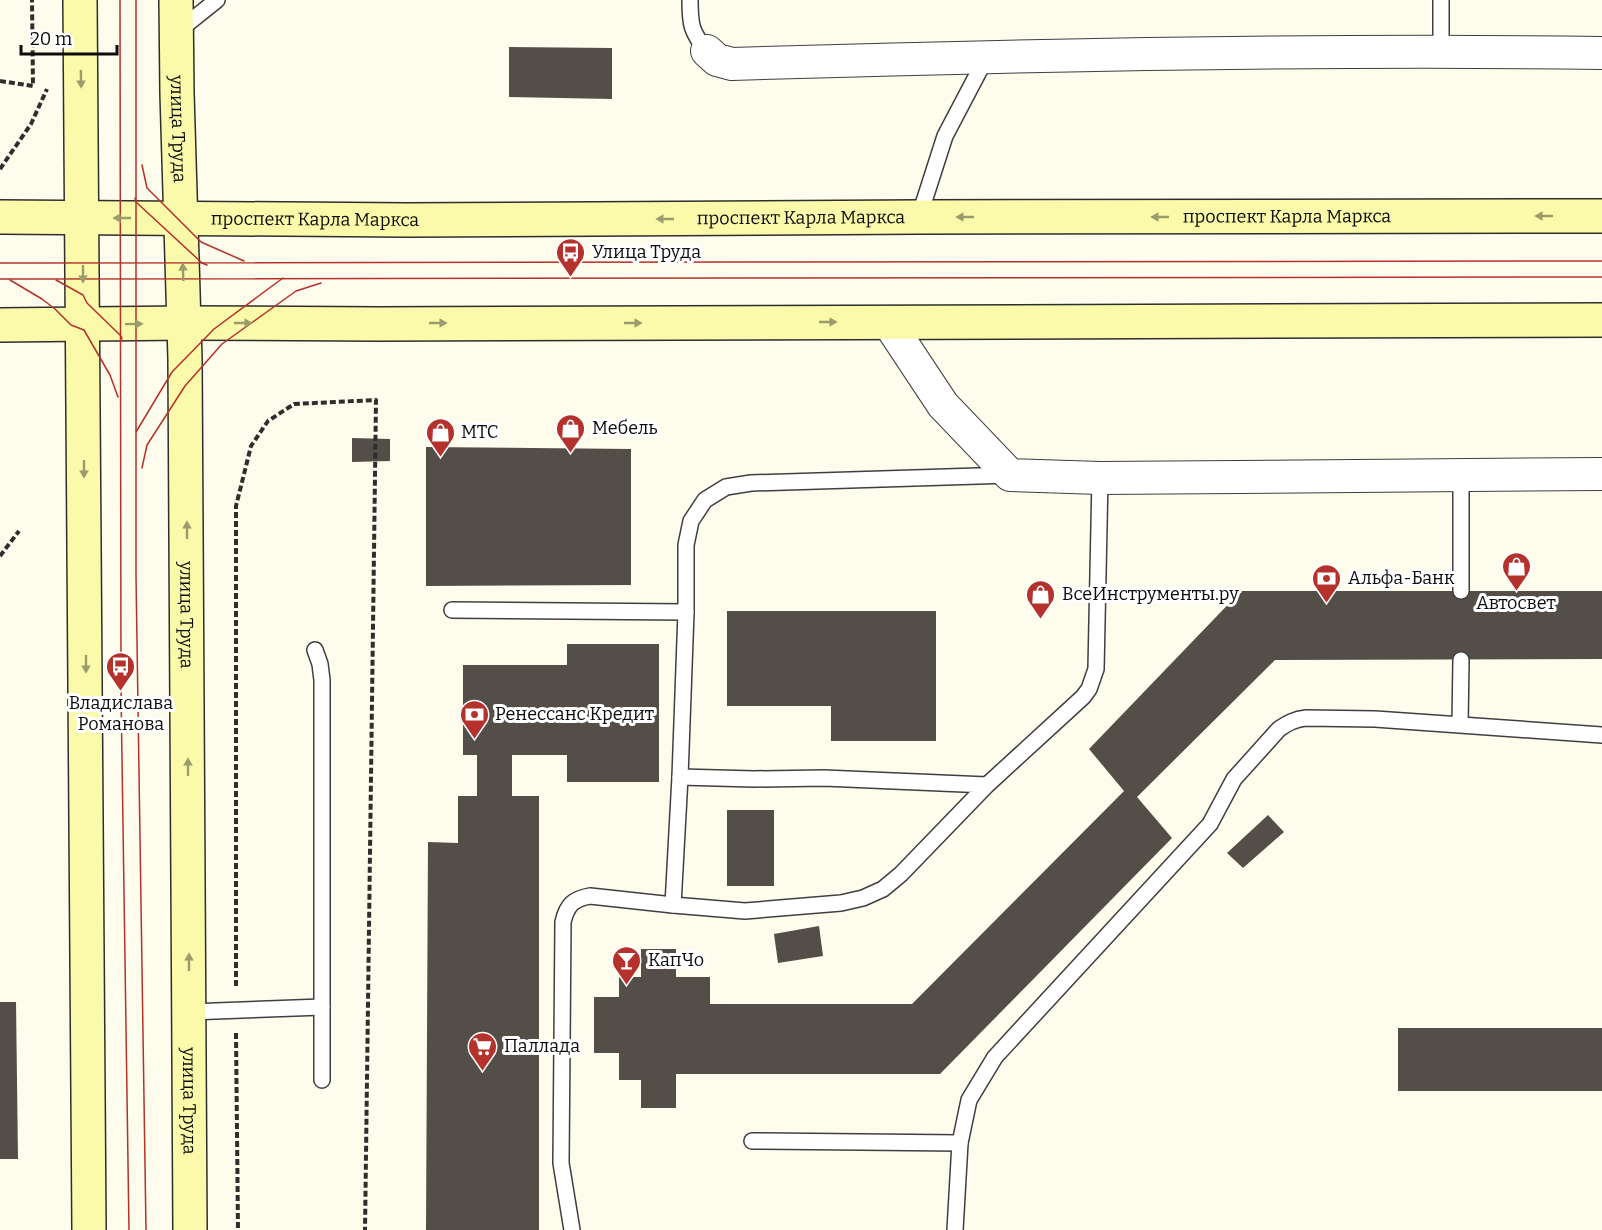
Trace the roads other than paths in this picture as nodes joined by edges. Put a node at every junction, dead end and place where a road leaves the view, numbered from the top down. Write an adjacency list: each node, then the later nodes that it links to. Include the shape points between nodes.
1 (80, 0): 14 (main road, one-way to 14)
2 (176, 0): 6 (main road, улица Труда)
3 (217, 0): 6 (lane)
4 (690, 0): 8 (lane, via 690,23)
5 (1441, 0): 7 (lane)
6 (176, 33): 15 (main road, улица Труда)
7 (1441, 50): 9 (street); 10 (street)
8 (707, 51): 10 (street, via 717,60 732,64)
9 (1602, 52)
10 (987, 56): 13 (lane, via 945,136)
11 (1602, 216): 13 (main road, проспект Карла Маркса, one-way to 13)
12 (0, 217): 14 (main road, проспект Карла Маркса)
13 (919, 217): 15 (main road, проспект Карла Маркса, one-way to 15)
14 (83, 218): 15 (main road, проспект Карла Маркса, one-way to 14); 20 (main road, one-way to 20)
15 (181, 218): 18 (main road, улица Труда, one-way to 15)
16 (1602, 320): 17 (main road)
17 (888, 322): 18 (main road, one-way to 17); 23 (street, via 943,405)
18 (185, 323): 20 (main road, one-way to 18); 36 (main road, улица Труда, one-way to 18)
19 (0, 325): 20 (main road)
20 (83, 325): 40 (main road, one-way to 40)
21 (1461, 474): 22 (street); 24 (street); 25 (lane)
22 (1602, 474)
23 (1010, 475): 24 (street); 27 (lane, via 726,487 705,500 691,521 686,545)
24 (1100, 478): 33 (lane, via 1094,679 1083,697)
25 (1461, 591)
26 (452, 610): 27 (lane)
27 (686, 612): 32 (lane)
28 (315, 650): 35 (lane, via 322,680)
29 (1461, 660): 30 (lane)
30 (1460, 724): 31 (lane); 39 (lane, via 1306,718 1287,723 1234,779 1210,824 995,1057 969,1100)
31 (1602, 735)
32 (680, 777): 33 (lane); 34 (lane)
33 (987, 784): 34 (lane, via 901,874 883,889 863,898 745,911)
34 (673, 905): 42 (lane, via 590,896 571,903 565,912 561,1163)
35 (322, 1007): 36 (lane); 37 (lane)
36 (189, 1012): 41 (main road, улица Труда)
37 (322, 1080)
38 (752, 1141): 39 (lane)
39 (960, 1143): 43 (lane)
40 (89, 1230)
41 (190, 1230)
42 (572, 1230)
43 (955, 1230)

